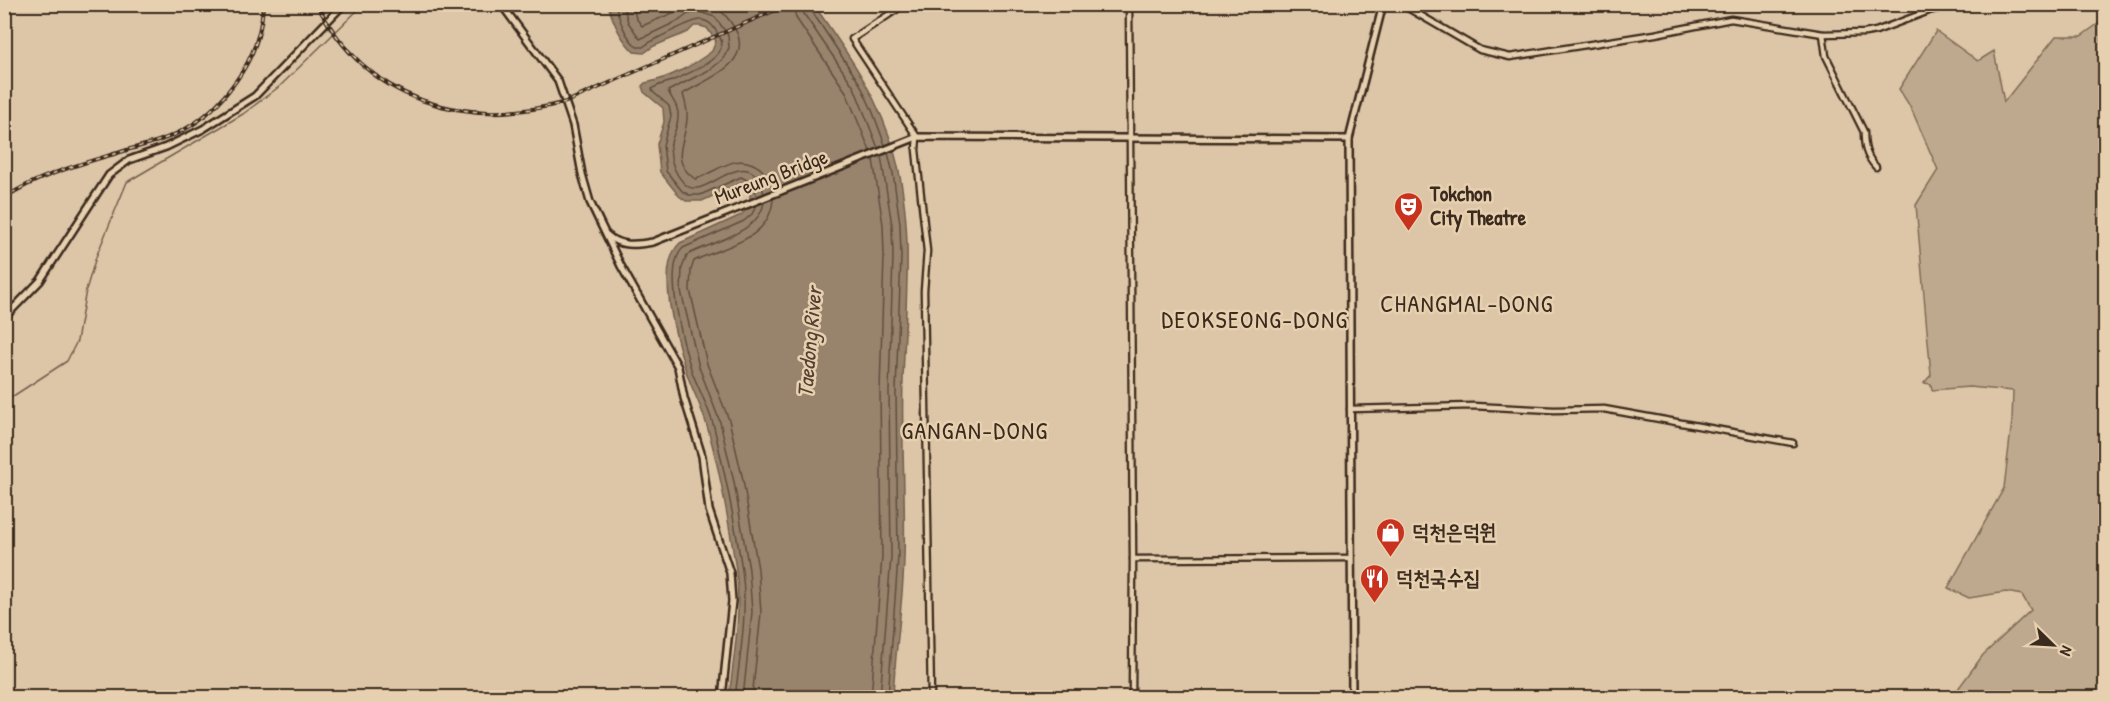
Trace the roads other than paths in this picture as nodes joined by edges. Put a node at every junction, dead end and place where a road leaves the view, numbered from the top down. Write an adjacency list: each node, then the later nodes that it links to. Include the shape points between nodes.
1 (344, 4): 14 (main road, via 255,96 203,129 114,170 40,280)
2 (501, 4): 13 (main road, via 558,81 573,124 590,202)
3 (905, 4): 9 (main road, via 852,39)
4 (1129, 4): 10 (main road)
5 (1383, 4): 11 (main road)
6 (1401, 4): 8 (main road, via 1480,50 1510,57 1731,19)
7 (1957, 4): 8 (main road, via 1876,31)
8 (1823, 34): 12 (main road, via 1826,56 1864,132 1868,159)
9 (917, 137): 10 (main road); 13 (main road, Mureung Bridge, via 653,242 627,244 613,241); 20 (main road, via 927,251 924,291)
10 (1129, 138): 11 (main road); 18 (main road)
11 (1349, 139): 15 (main road)
12 (1876, 167)
13 (607, 235): 19 (main road, via 675,359 702,456 709,510 731,580)
14 (4, 318)
15 (1350, 409): 16 (main road, via 1604,409); 17 (main road)
16 (1793, 443)
17 (1351, 558): 18 (main road); 22 (main road)
18 (1133, 559): 21 (main road)
19 (722, 698)
20 (931, 698)
21 (1132, 698)
22 (1352, 698)

